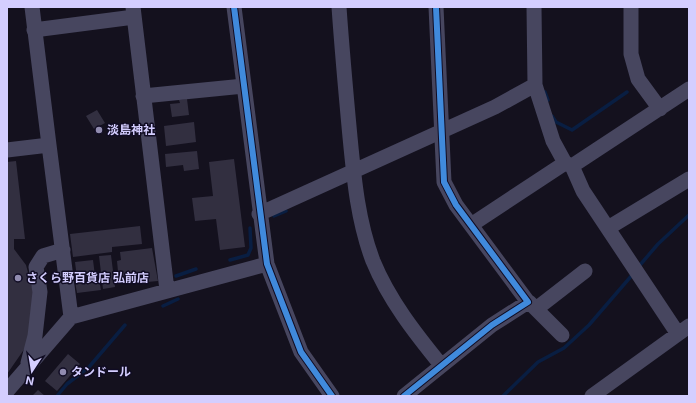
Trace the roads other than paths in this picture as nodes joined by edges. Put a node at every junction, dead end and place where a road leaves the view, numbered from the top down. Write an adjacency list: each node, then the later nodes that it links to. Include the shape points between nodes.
1 (32, 7): 8 (street)
2 (234, 7): 10 (street)
3 (339, 7): 18 (street)
4 (436, 7): 14 (street)
5 (534, 7): 9 (street)
6 (631, 7): 13 (street, via 631,54 636,73)
7 (134, 12): 8 (street); 12 (street)
8 (34, 30): 15 (street)
9 (535, 85): 14 (street); 17 (street, via 553,141)
10 (244, 86): 12 (street); 20 (street)
11 (689, 89): 13 (street)
12 (144, 96): 26 (street)
13 (660, 110): 17 (street)
14 (442, 132): 18 (street); 21 (street, via 444,182 456,206)
15 (49, 145): 16 (street); 23 (street)
16 (7, 150)
17 (569, 164): 21 (street); 22 (street)
18 (354, 171): 20 (street); 31 (street, via 361,224 374,262 410,326)
19 (689, 179): 22 (street)
20 (260, 214): 24 (street)
21 (471, 225): 27 (street)
22 (608, 228): 29 (street)
23 (63, 250): 28 (street); 32 (street, via 43,256 36,267 40,292 35,336)
24 (267, 264): 26 (street); 34 (street, via 301,352)
25 (585, 271): 27 (street)
26 (167, 290): 28 (street)
27 (532, 306): 30 (street); 31 (street, via 492,325)
28 (71, 317): 32 (street)
29 (684, 330): 36 (street)
30 (562, 335)
31 (441, 365): 35 (street)
32 (28, 366): 33 (street)
33 (7, 391)
34 (332, 396)
35 (404, 396)
36 (592, 396)

